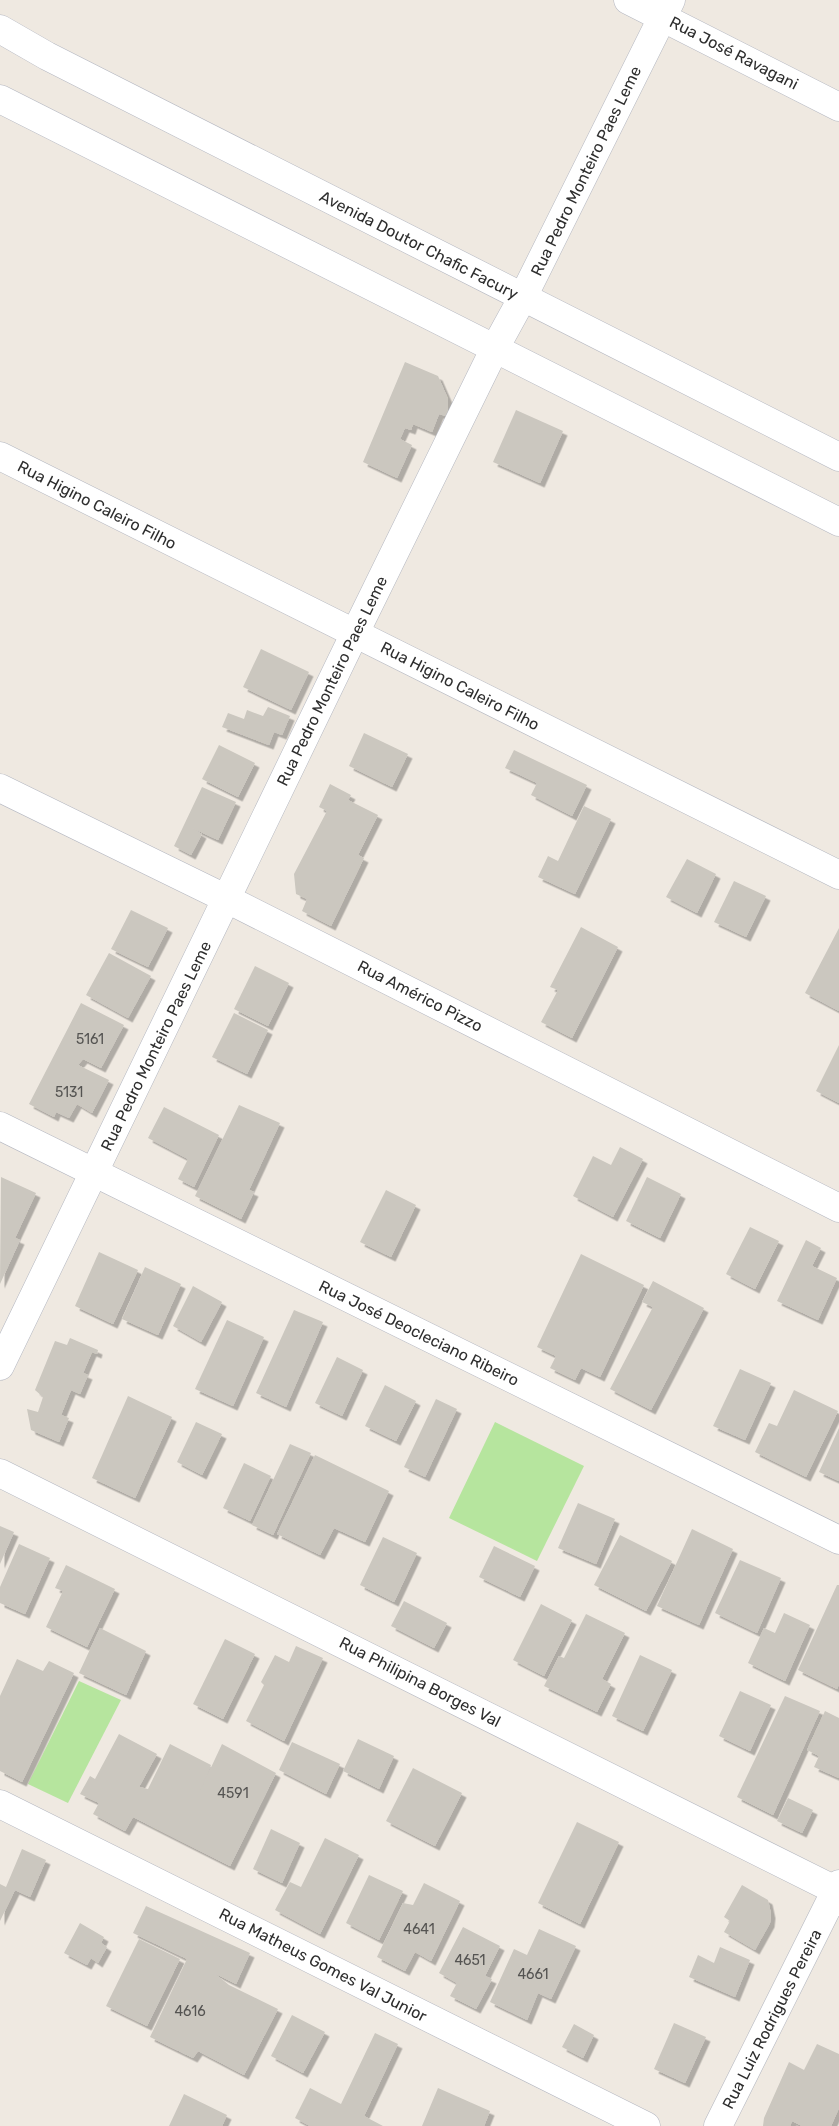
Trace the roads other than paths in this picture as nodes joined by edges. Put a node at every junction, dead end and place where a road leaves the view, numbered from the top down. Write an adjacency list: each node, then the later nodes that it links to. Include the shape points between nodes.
1 (628, 0): 2 (street, Rua José Ravagani)
2 (666, 9): 5 (street, Rua José Ravagani); 6 (street, Rua Pedro Monteiro Paes Leme)
3 (0, 29): 6 (street, Avenida Doutor Chafic Facury, via 46,56)
4 (0, 99): 7 (street)
5 (839, 107)
6 (523, 297): 7 (street, Rua Pedro Monteiro Paes Leme); 9 (street, Avenida Doutor Chafic Facury)
7 (495, 348): 10 (street); 11 (street, Rua Pedro Monteiro Paes Leme)
8 (0, 456): 11 (street, Rua Higino Caleiro Filho)
9 (839, 457)
10 (839, 522)
11 (355, 633): 13 (street, Rua Higino Caleiro Filho); 14 (street, Rua Pedro Monteiro Paes Leme)
12 (0, 788): 14 (street, Rua Américo Pizzo)
13 (839, 875)
14 (228, 899): 16 (street, Rua Pedro Monteiro Paes Leme); 17 (street, Rua Américo Pizzo)
15 (0, 1126): 16 (street, Rua José Deocleciano Ribeiro)
16 (94, 1173): 18 (street, Rua Pedro Monteiro Paes Leme); 20 (street, Rua José Deocleciano Ribeiro)
17 (839, 1208)
18 (0, 1366)
19 (0, 1473): 22 (street, Rua Philipina Borges Val)
20 (839, 1540)
21 (0, 1804): 23 (street, Rua Matheus Gomes Val Junior)
22 (838, 1889): 24 (street, Rua Luiz Rodrigues Pereira)
23 (646, 2126)
24 (718, 2126)

